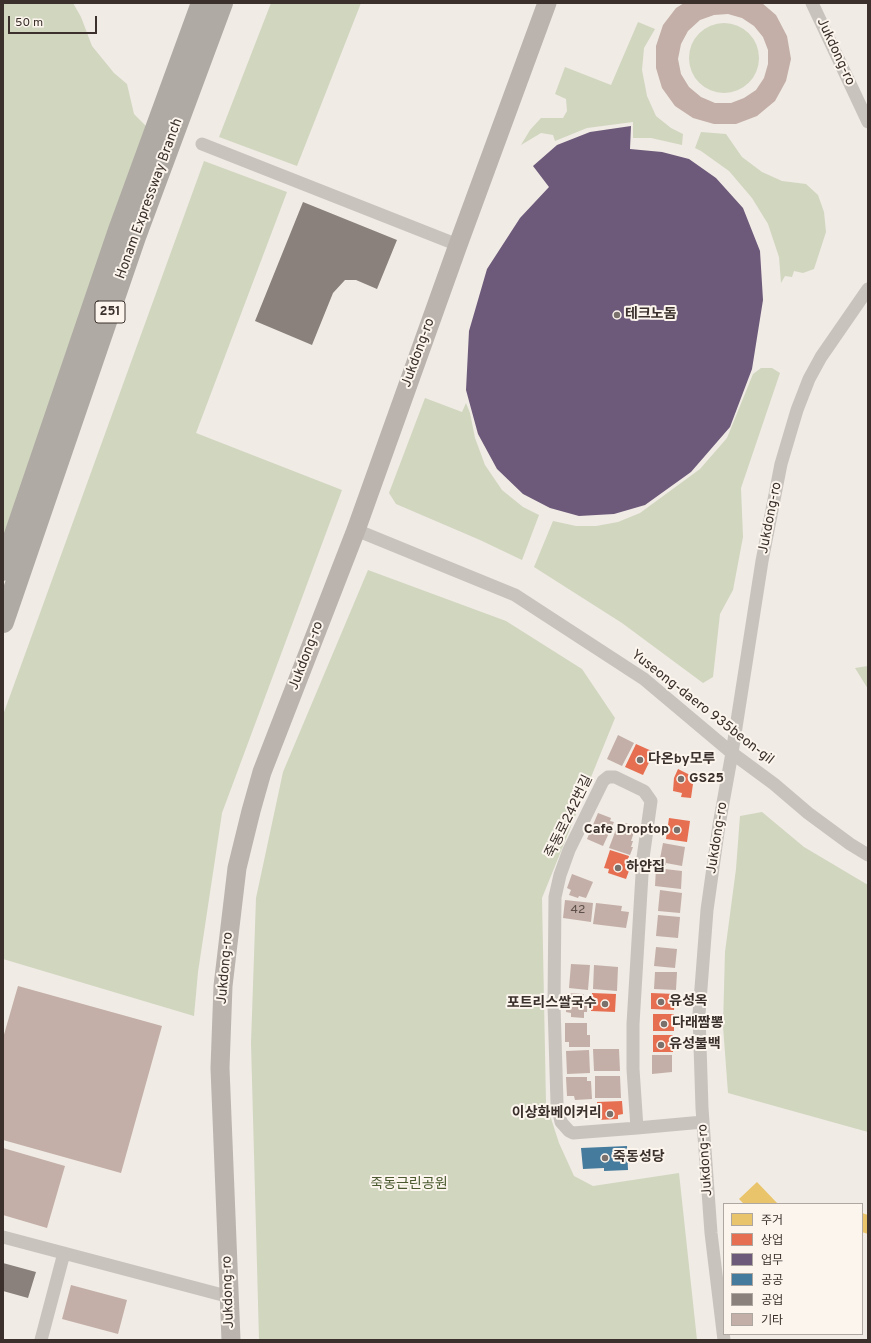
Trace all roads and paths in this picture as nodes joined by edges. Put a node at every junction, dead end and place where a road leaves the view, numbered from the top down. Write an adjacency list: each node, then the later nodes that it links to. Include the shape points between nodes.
1 (202, 3): 10 (highway, Honam Expressway Branch / 251, via 118,230)
2 (222, 3): 11 (highway, Honam Expressway Branch / 251, via 135,237)
3 (547, 3): 7 (street, Jukdong-ro)
4 (812, 3): 5 (street, Jukdong-ro)
5 (868, 122)
6 (202, 144): 7 (street)
7 (458, 245): 9 (street, Jukdong-ro)
8 (868, 289): 12 (street, Jukdong-ro, via 809,378 793,423 781,464 765,547)
9 (356, 530): 12 (street, Yuseong-daero 935beon-gil, via 515,595 644,679); 18 (street, Jukdong-ro, via 262,772 237,868 223,986 220,1068)
10 (3, 570)
11 (3, 622)
12 (732, 753): 13 (street, Yuseong-daero 935beon-gil, via 808,813); 14 (street, Jukdong-ro, via 707,910 699,1014)
13 (868, 855)
14 (703, 1122): 15 (street, 죽동로242번길); 19 (street, Jukdong-ro, via 711,1233)
15 (637, 1128): 15 (street, 죽동로242번길, via 633,1024 643,858 651,801 644,791 615,777 608,777 603,781 569,850 555,898 554,1005 557,1103 561,1122 569,1131)
16 (3, 1237): 17 (street)
17 (64, 1253): 18 (street); 20 (street)
18 (230, 1298): 21 (street, Jukdong-ro)
19 (723, 1332)
20 (41, 1340)
21 (231, 1340)

